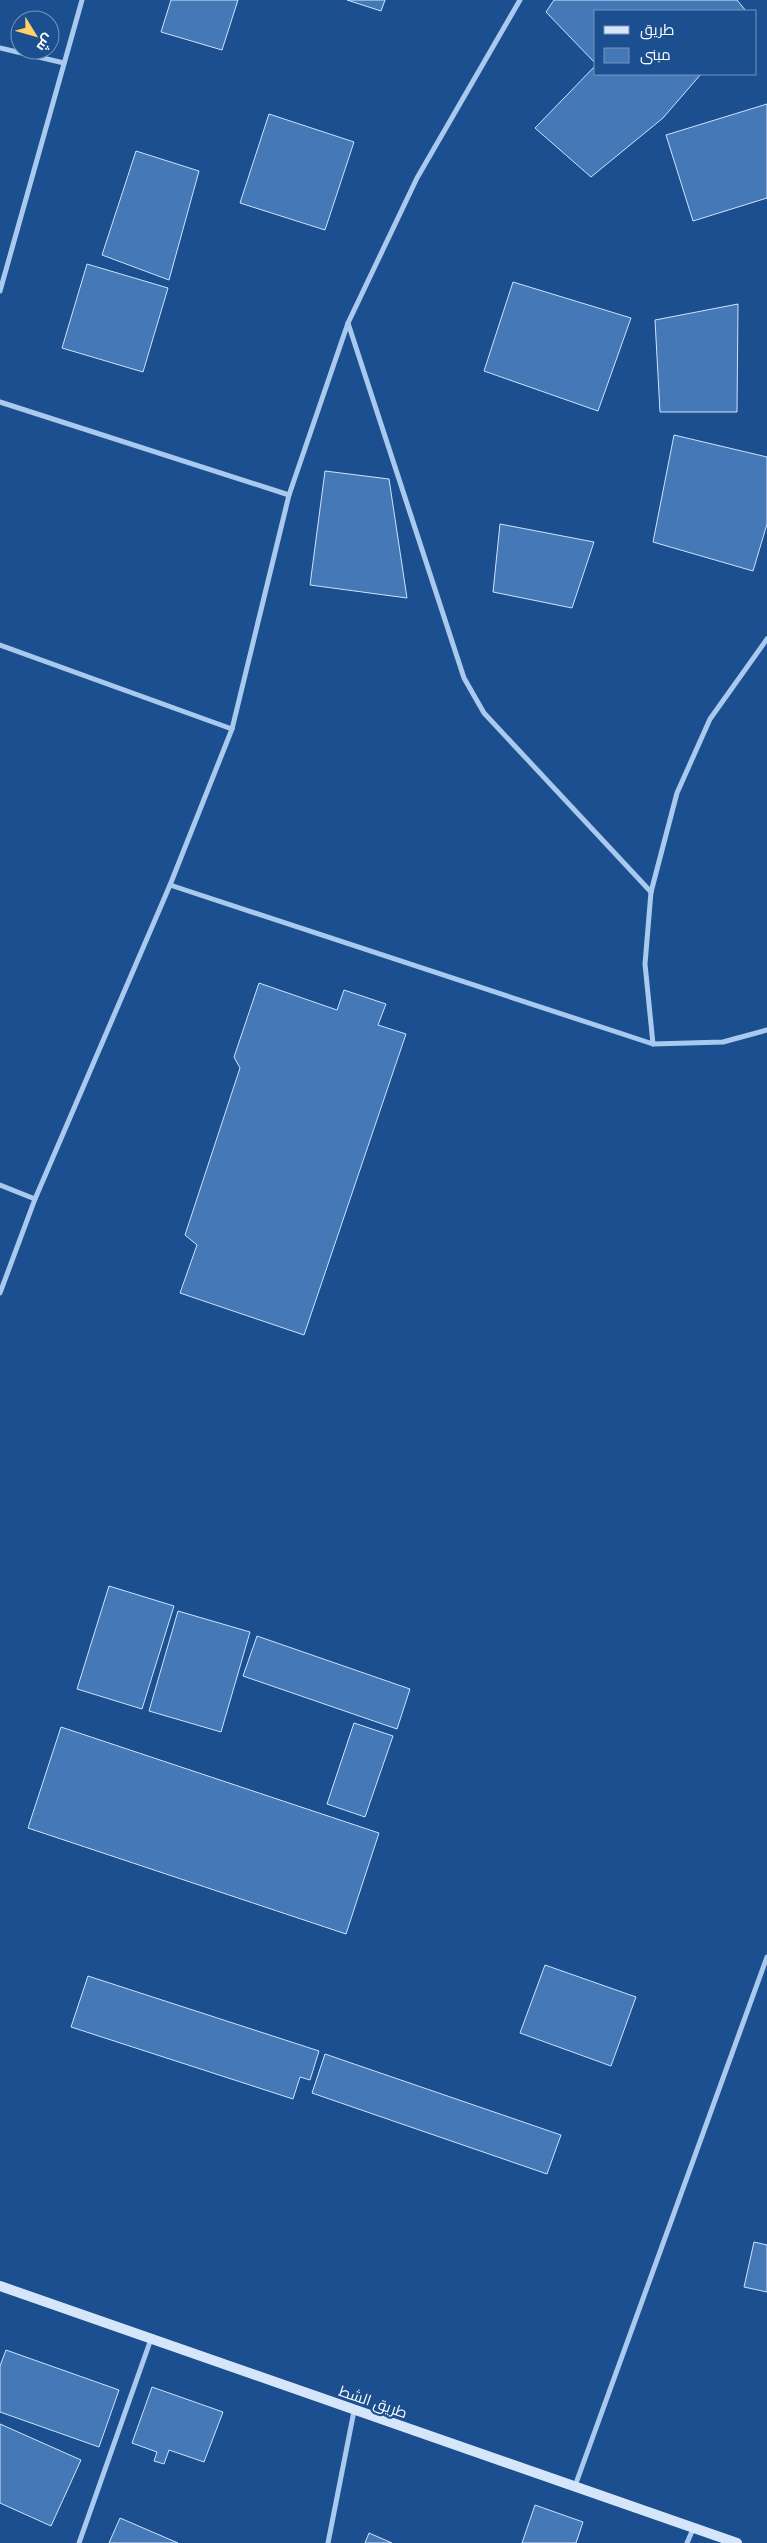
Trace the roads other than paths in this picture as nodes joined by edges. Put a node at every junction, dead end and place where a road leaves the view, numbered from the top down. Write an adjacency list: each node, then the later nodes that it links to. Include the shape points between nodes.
1 (82, 0): 4 (street)
2 (520, 0): 6 (street, via 416,178)
3 (0, 48): 4 (street)
4 (64, 63): 5 (street)
5 (0, 291)
6 (348, 323): 8 (street); 13 (street, via 464,678 484,713)
7 (0, 402): 8 (street)
8 (288, 495): 11 (street)
9 (767, 639): 13 (street, via 710,719 677,793)
10 (0, 645): 11 (street)
11 (232, 729): 12 (street)
12 (170, 885): 15 (street); 17 (street)
13 (651, 892): 15 (street, via 645,964)
14 (767, 1030): 15 (street, via 724,1042)
15 (653, 1044)
16 (0, 1184): 17 (street)
17 (35, 1199): 18 (street)
18 (0, 1293)
19 (767, 1957): 23 (street)
20 (0, 2286): 21 (main road, طريق الشط)
21 (151, 2339): 22 (main road, طريق الشط); 25 (street)
22 (354, 2411): 23 (main road, طريق الشط); 26 (street)
23 (575, 2486): 24 (main road, طريق الشط)
24 (693, 2529): 27 (street); 28 (main road, طريق الشط)
25 (80, 2543)
26 (328, 2543)
27 (687, 2543)
28 (737, 2543)

